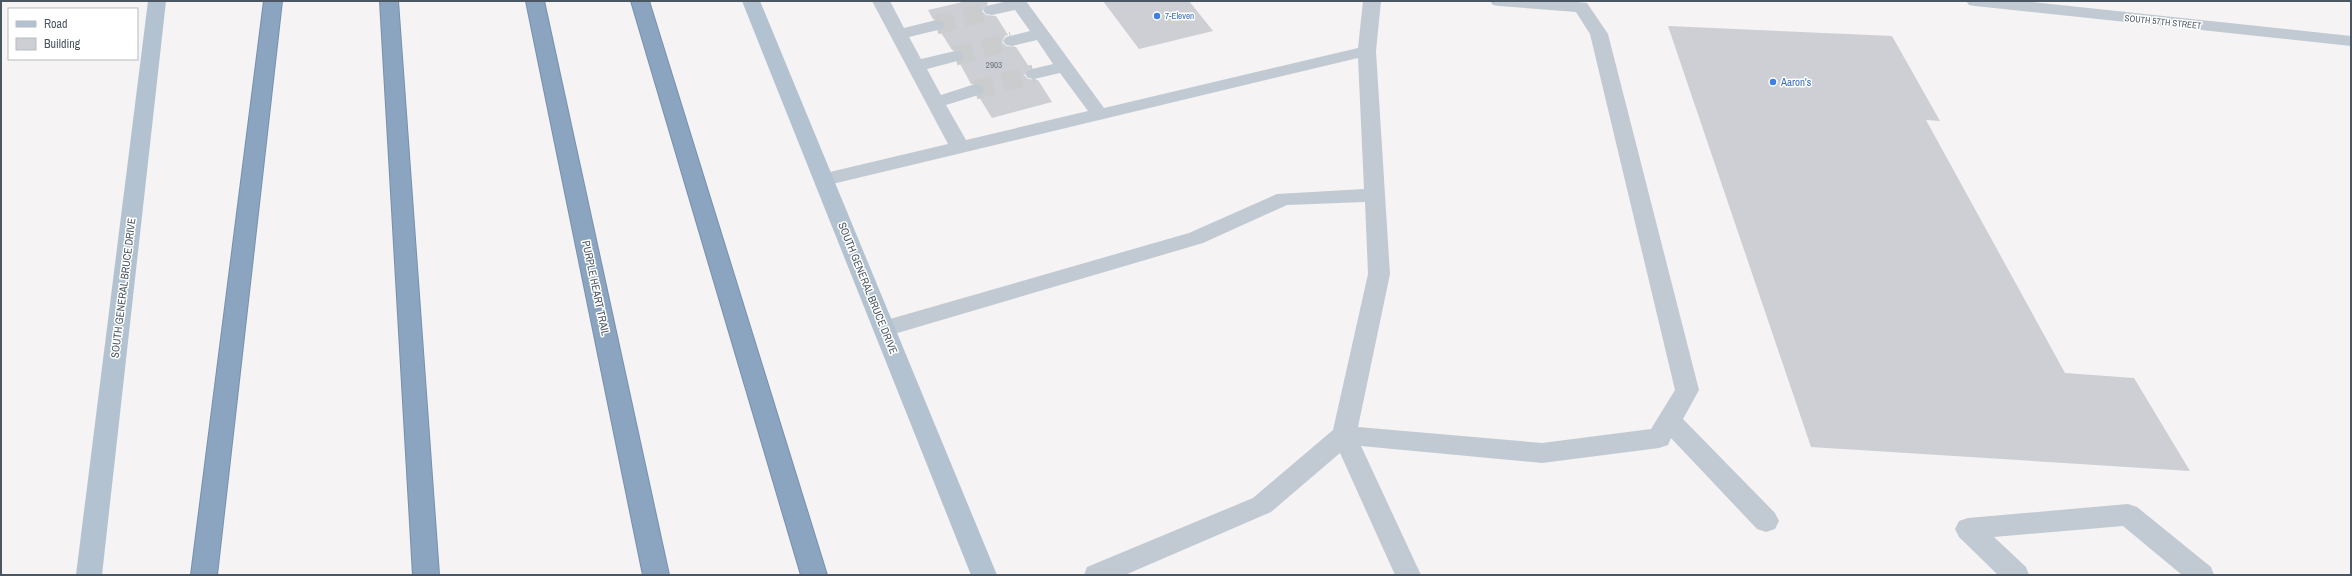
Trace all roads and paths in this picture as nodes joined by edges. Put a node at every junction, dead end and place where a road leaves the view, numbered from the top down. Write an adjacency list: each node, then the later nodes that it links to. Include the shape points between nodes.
1 (273, 1): 35 (highway)
2 (389, 1): 36 (highway)
3 (535, 1): 37 (highway, PURPLE HEART TRAIL)
4 (640, 1): 38 (highway)
5 (751, 1): 28 (main road, SOUTH GENERAL BRUCE DRIVE)
6 (880, 1): 15 (street)
7 (1372, 1): 19 (street)
8 (1499, 1): 31 (street, via 1581,7 1599,34 1687,390)
9 (1975, 1): 12 (street, SOUTH 57TH STREET)
10 (1018, 2): 13 (street); 16 (street)
11 (161, 3): 34 (main road, SOUTH GENERAL BRUCE DRIVE)
12 (2042, 5): 18 (street, SOUTH 57TH STREET)
13 (992, 10)
14 (936, 24): 15 (street)
15 (899, 34): 21 (street)
16 (1041, 34): 17 (street); 22 (street)
17 (1012, 41)
18 (2351, 41)
19 (1367, 51): 26 (street); 29 (street)
20 (955, 56): 21 (street)
21 (916, 66): 25 (street)
22 (1065, 66): 23 (street); 26 (street)
23 (1034, 74)
24 (975, 90): 25 (street)
25 (936, 102): 27 (street)
26 (1099, 114): 27 (street)
27 (960, 148): 28 (street)
28 (824, 180): 30 (main road, SOUTH GENERAL BRUCE DRIVE)
29 (1375, 195): 30 (street, via 1284,199 1196,238); 32 (street, via 1379,274)
30 (884, 330): 39 (main road, SOUTH GENERAL BRUCE DRIVE)
31 (1669, 420): 32 (street, via 1659,438 1542,453); 33 (street)
32 (1344, 435): 40 (street, via 1262,505); 41 (street)
33 (1766, 521)
34 (89, 575)
35 (204, 575)
36 (426, 575)
37 (656, 575)
38 (814, 575)
39 (984, 575)
40 (1097, 575)
41 (1408, 575)
42 (2016, 575): 43 (street, via 1968,529 2128,515)
43 (2200, 575)

